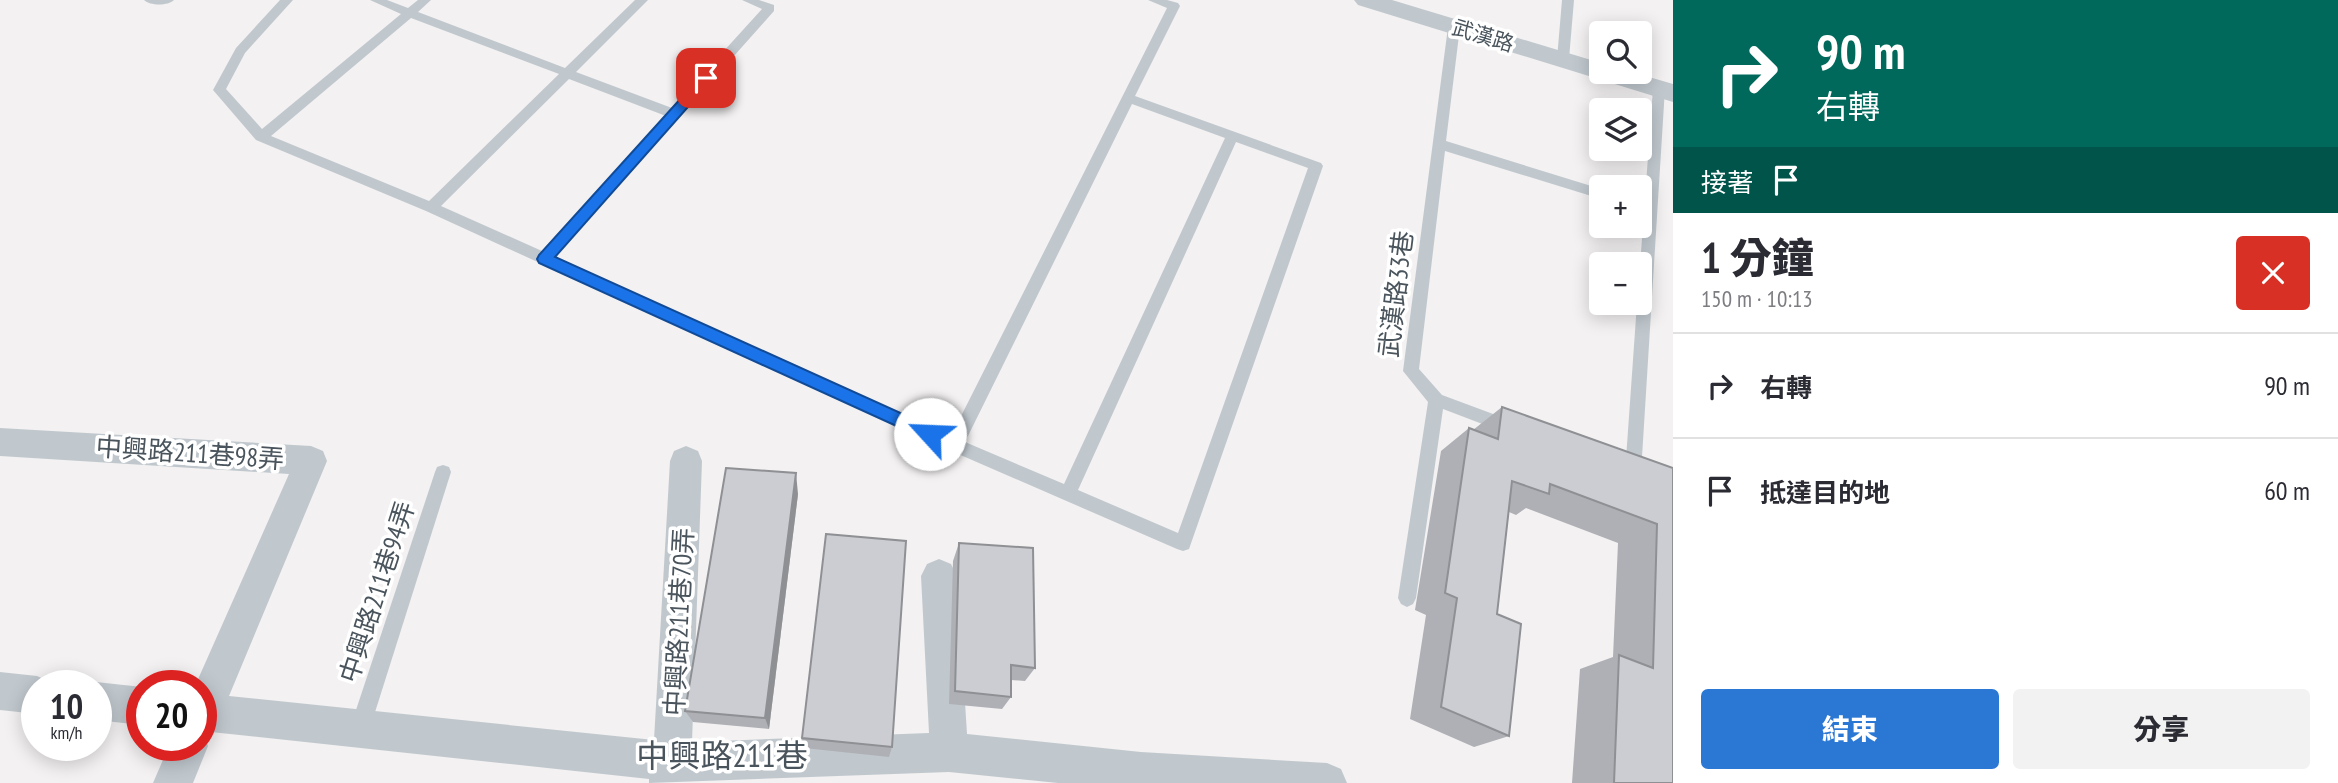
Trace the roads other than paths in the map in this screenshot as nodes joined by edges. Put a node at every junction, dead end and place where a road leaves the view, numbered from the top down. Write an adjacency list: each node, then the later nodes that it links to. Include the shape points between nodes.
1 (150, 0): 2 (lane)
2 (168, 0)
3 (287, 0): 21 (lane, via 240,51 219,90)
4 (376, 0): 11 (lane)
5 (425, 0): 11 (lane)
6 (642, 0): 15 (lane)
7 (748, 0): 19 (lane, via 770,8)
8 (1154, 0): 18 (lane, via 1174,6)
9 (1366, 0): 12 (street, 武漢路)
10 (1568, 0): 13 (lane)
11 (410, 13): 15 (lane); 21 (lane)
12 (1454, 27): 13 (street, 武漢路); 22 (lane, 武漢路33巷)
13 (1563, 60): 14 (street, 武漢路)
14 (1589, 67)
15 (568, 72): 19 (lane); 25 (lane)
16 (1646, 84): 17 (street, 武漢路)
17 (1666, 90): 23 (lane)
18 (1128, 98): 20 (lane); 31 (lane)
19 (674, 114): 27 (lane)
20 (1232, 136): 35 (lane); 35 (lane, via 1317,166 1183,543)
21 (261, 137): 25 (lane)
22 (1438, 144): 24 (lane); 28 (lane, 武漢路33巷, via 1410,371)
23 (1650, 175)
24 (1589, 190)
25 (431, 207): 27 (lane)
26 (1643, 238): 33 (lane, via 1633,475)
27 (544, 259): 31 (lane)
28 (1436, 400): 29 (lane); 37 (lane)
29 (1522, 433)
30 (0, 442): 38 (street, 中興路211巷98弄, via 312,461)
31 (955, 445): 35 (lane)
32 (686, 461): 45 (street, 中興路211巷70弄)
33 (1621, 470)
34 (443, 471): 42 (lane, 中興路211巷94弄)
35 (1068, 494)
36 (939, 576): 43 (street)
37 (1407, 598)
38 (217, 680)
39 (0, 691): 40 (street)
40 (21, 693)
41 (217, 723): 42 (street, 中興路211巷)
42 (360, 728): 45 (street, 中興路211巷)
43 (949, 752): 45 (street, 中興路211巷); 46 (street, 中興路211巷)
44 (182, 761): 47 (street, 中興路211巷98弄)
45 (670, 772)
46 (1141, 778): 48 (street, 中興路211巷)
47 (173, 783)
48 (1327, 783)

